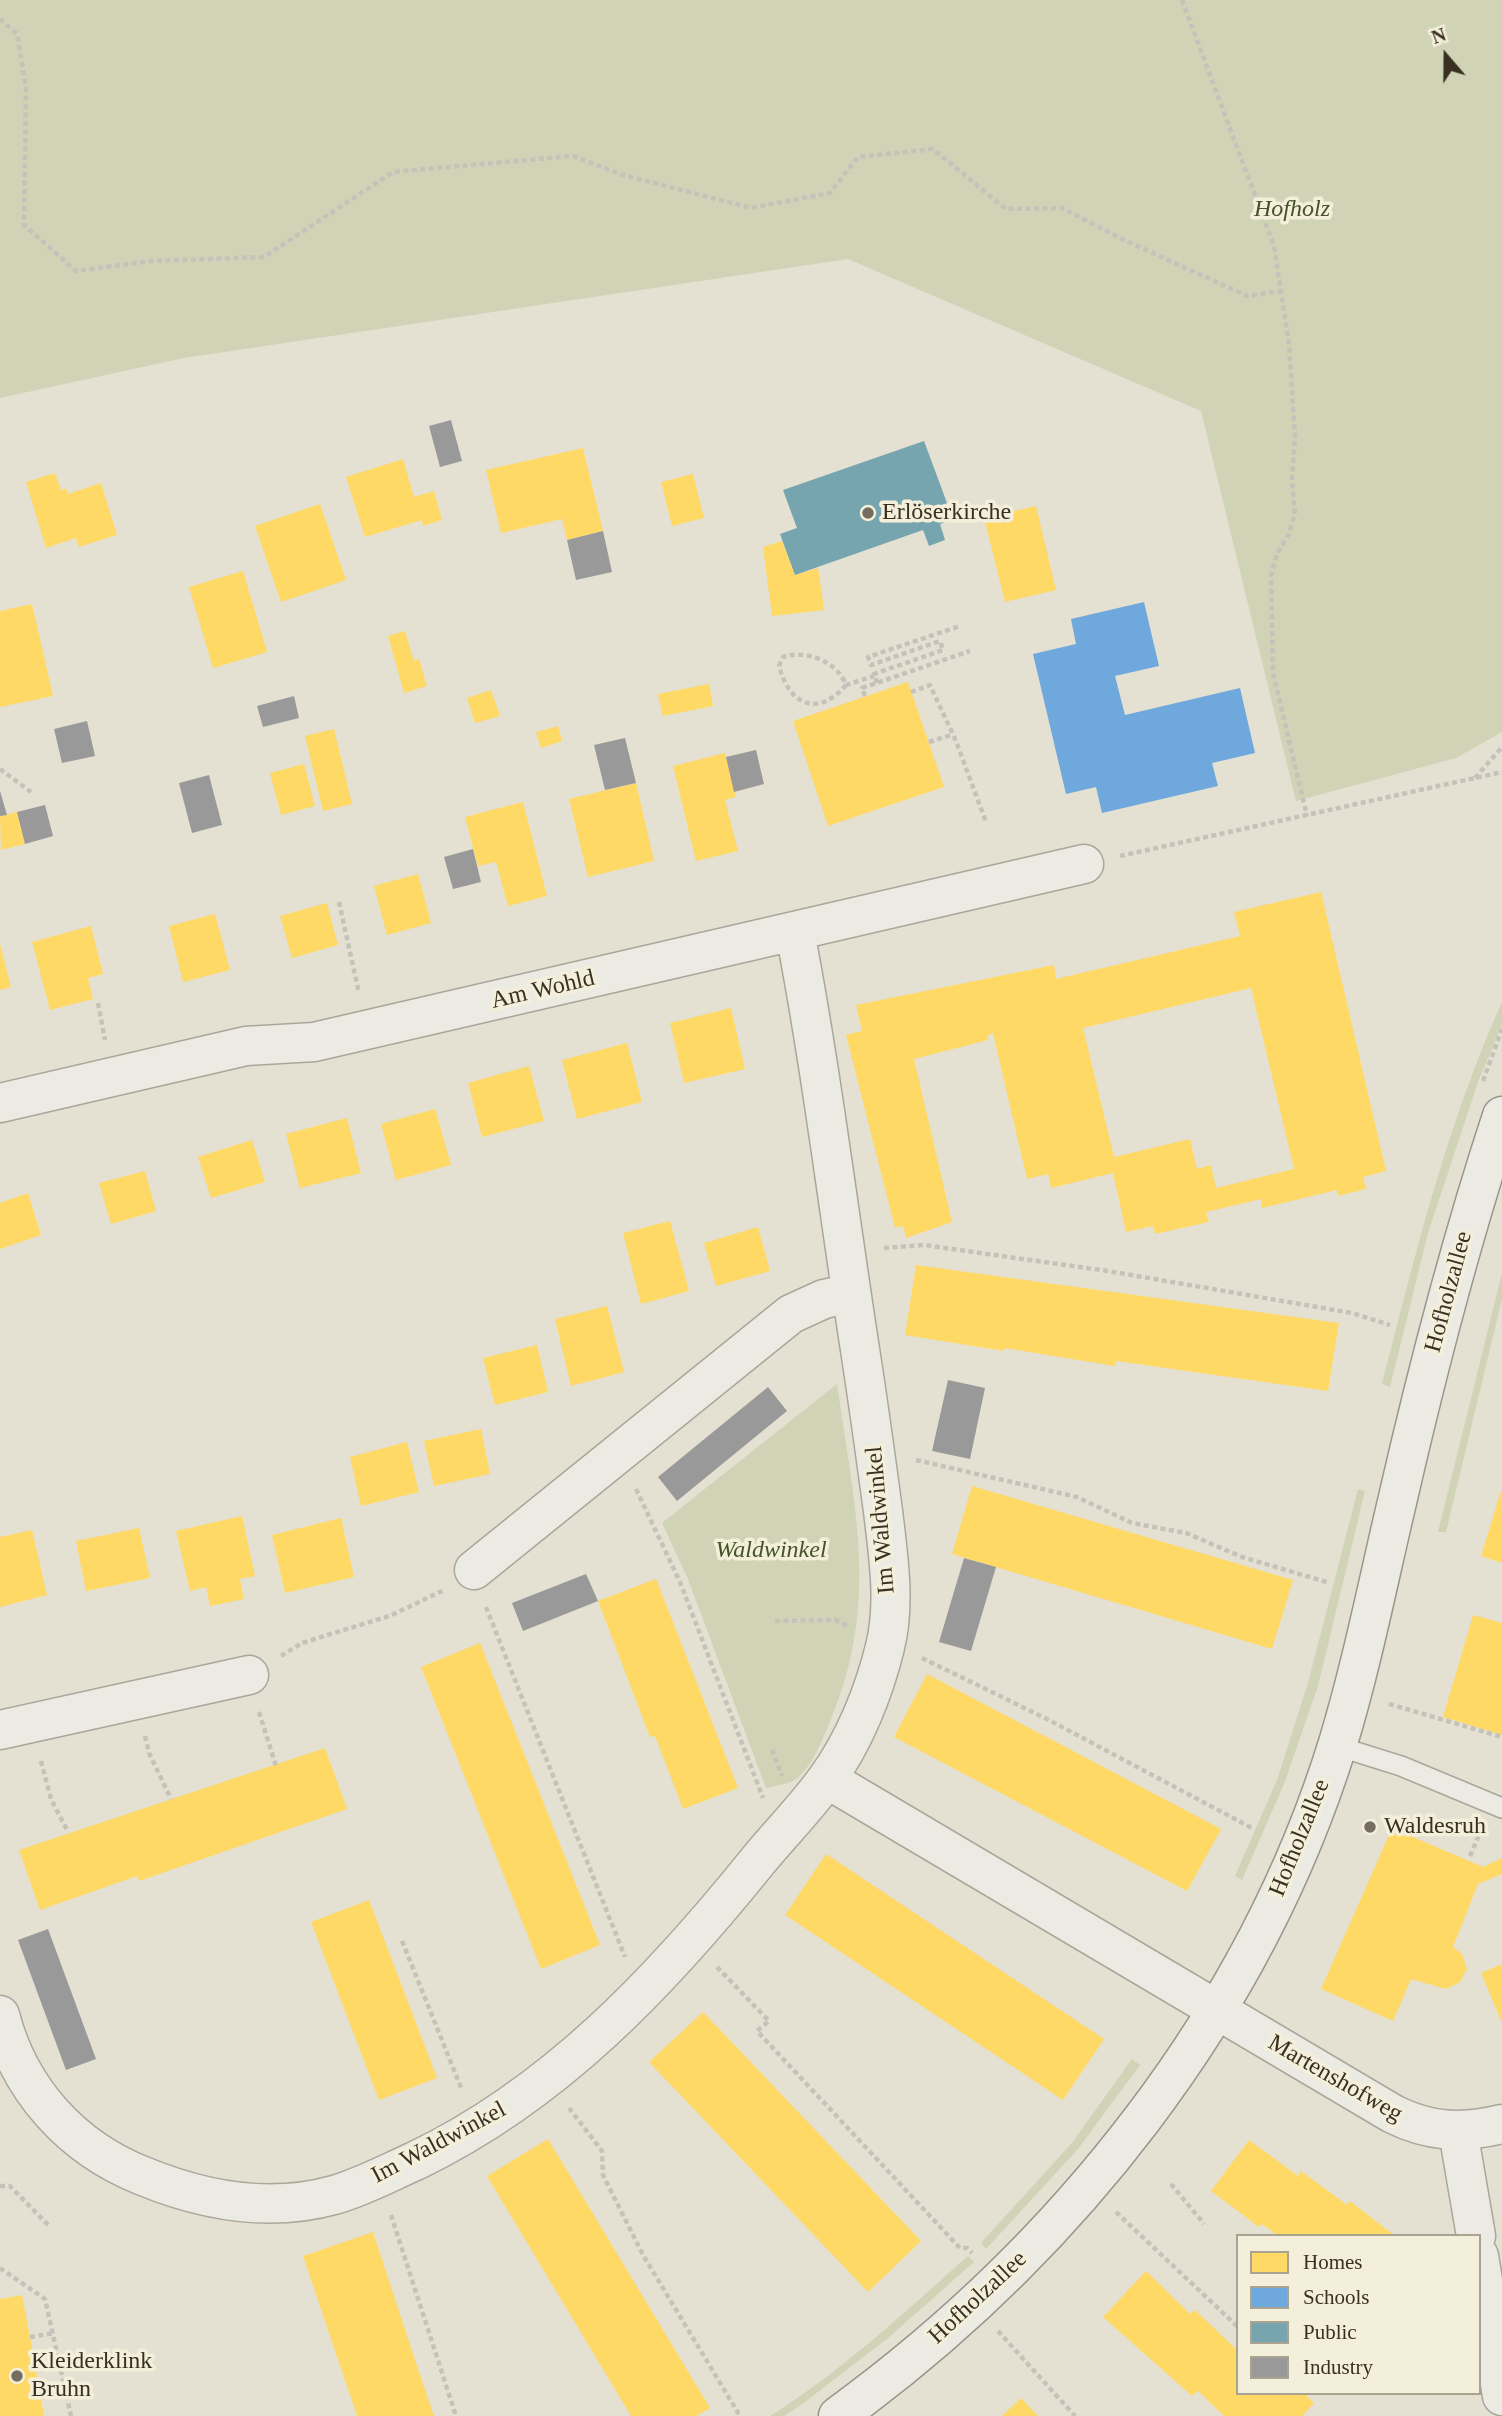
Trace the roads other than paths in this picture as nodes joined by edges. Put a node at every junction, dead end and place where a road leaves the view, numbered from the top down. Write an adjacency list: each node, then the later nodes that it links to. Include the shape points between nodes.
1 (1084, 864): 2 (street, Am Wohld)
2 (795, 932): 3 (street, Am Wohld, via 367,1031 314,1042 246,1046); 5 (street, Im Waldwinkel)
3 (0, 1103)
4 (1502, 1116): 9 (street, Hofholzallee, via 1437,1332)
5 (851, 1293): 6 (street, via 824,1298 791,1314); 10 (street, Im Waldwinkel, via 890,1576 886,1642 859,1720)
6 (474, 1570)
7 (249, 1675): 8 (street)
8 (16, 1726)
9 (1337, 1745): 11 (lane); 12 (street, Hofholzallee, via 1297,1853)
10 (827, 1779): 12 (street); 13 (street, Im Waldwinkel, via 692,1942 640,1997 546,2080 481,2124 379,2178 334,2195 278,2203 201,2196 130,2171 80,2140 31,2089 13,2056)
11 (1502, 1808)
12 (1217, 2008): 15 (street, Martenshofweg, via 1393,2114 1433,2130); 19 (street, Hofholzallee, via 1138,2126 1089,2187 987,2293)
13 (0, 2015)
14 (1502, 2124): 15 (street, Martenshofweg)
15 (1458, 2131): 16 (street)
16 (1476, 2234)
17 (1481, 2268): 18 (street)
18 (1502, 2396)
19 (838, 2416)

